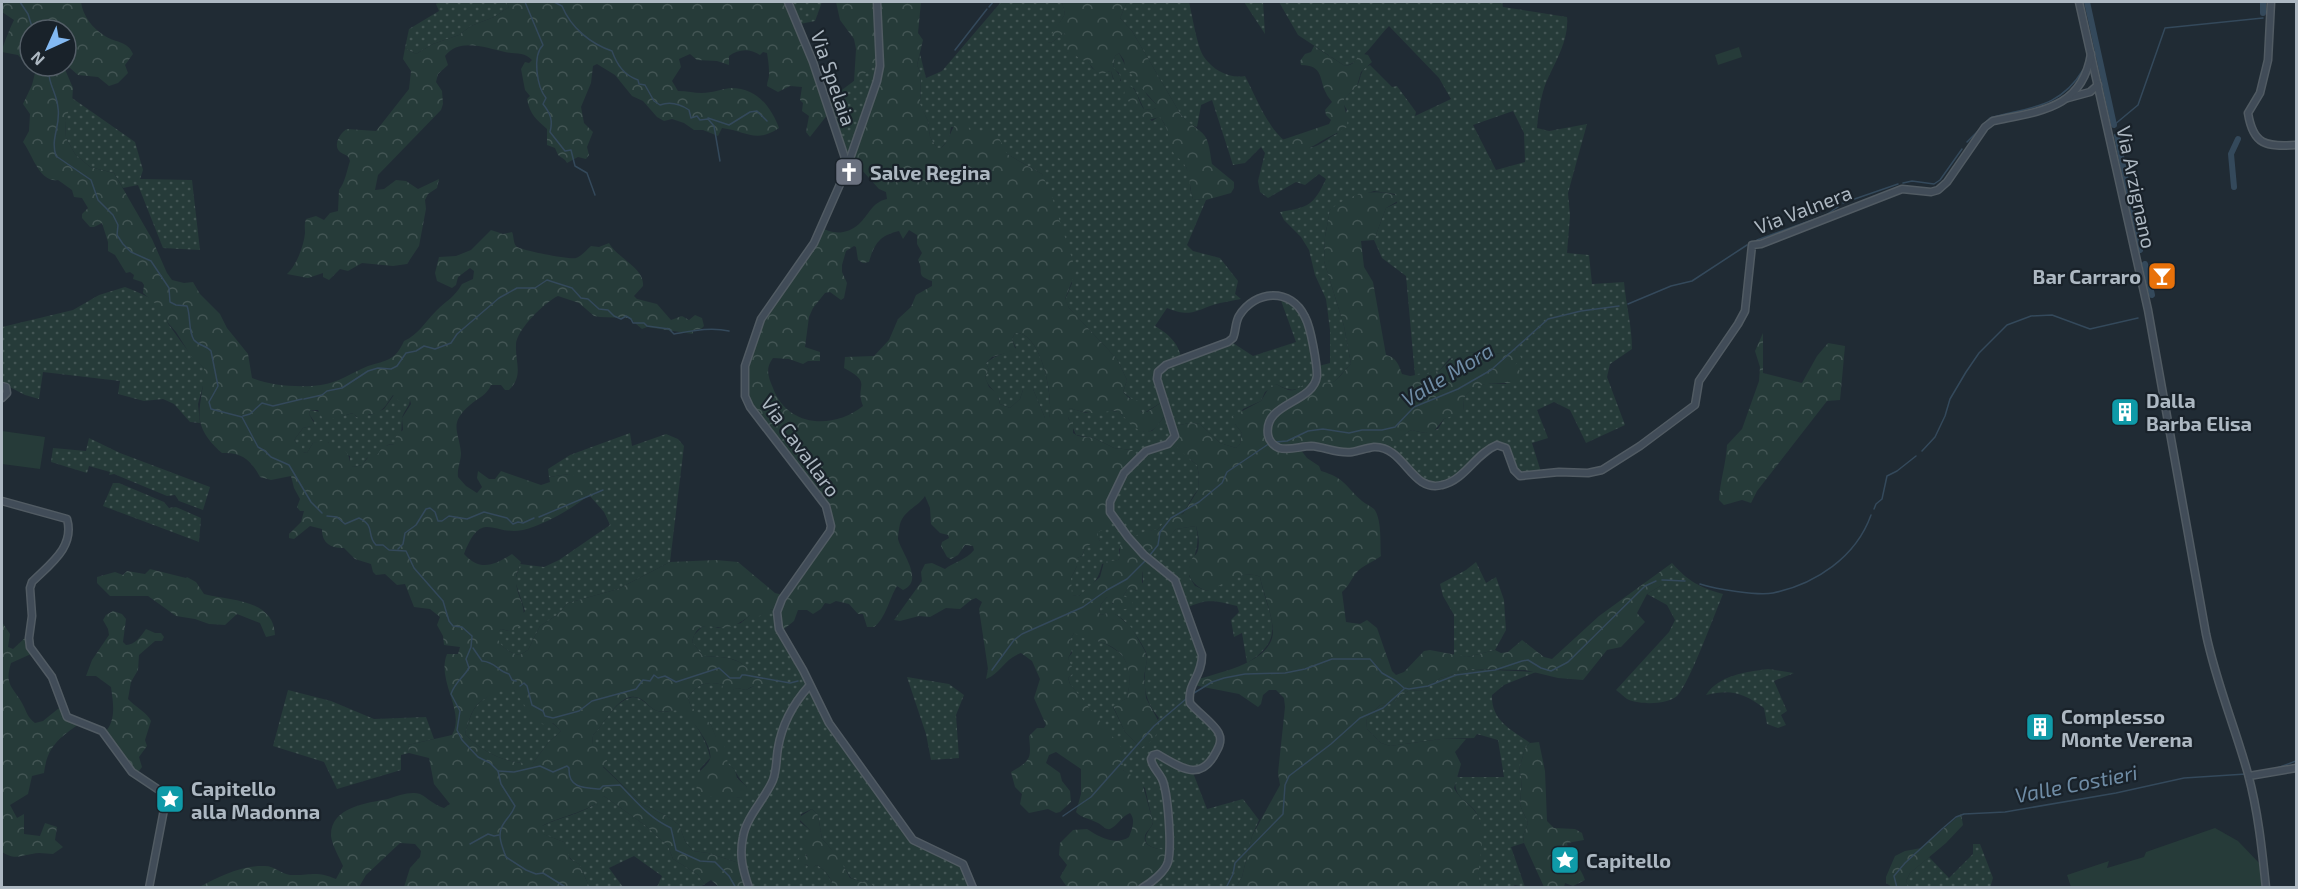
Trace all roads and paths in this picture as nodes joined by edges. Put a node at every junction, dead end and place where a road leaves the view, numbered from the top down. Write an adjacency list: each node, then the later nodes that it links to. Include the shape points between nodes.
1 (788, 2): 12 (street, Via Spelaia, via 813,62)
2 (877, 2): 12 (street, Via Cavallaro, via 879,74)
3 (2079, 2): 5 (street, Via Arzignano)
4 (2271, 2): 11 (street, via 2268,60 2260,93 2248,113 2249,123 2260,140 2274,145)
5 (2091, 54): 6 (street, Via Valnera); 7 (street, Via Arzignano)
6 (2080, 85): 7 (street); 9 (street, Via Valnera)
7 (2098, 85): 8 (street, Via Valnera); 10 (street, Via Arzignano)
8 (2086, 93): 9 (street, Via Valnera); 10 (street)
9 (2067, 99): 22 (street, Via Valnera, via 2055,106 1993,121 1938,190 1902,189 1752,245 1745,311 1699,381 1695,405 1610,466 1588,473 1520,476 1506,448 1497,445 1456,478 1434,486 1421,483 1394,454 1376,447 1350,453 1309,446 1279,448 1268,436 1273,416 1311,391 1317,376 1305,317 1284,295 1271,294 1244,309 1233,338 1166,365 1158,372 1158,383 1175,436 1168,444 1146,451 1124,473 1110,502 1110,512 1144,555 1175,580 1202,655 1202,668 1190,690 1191,704 1219,734 1220,742 1213,759 1196,771 1153,755 1153,767 1166,794 1168,863)
10 (2103, 110): 18 (street, Via Arzignano, via 2148,310 2214,672)
11 (2296, 144)
12 (847, 165): 16 (street, Via Cavallaro, via 814,243 761,319 745,366 745,396 750,407 825,506 831,526 777,612 779,629)
13 (2, 386): 14 (street, via 7,393)
14 (2, 398)
15 (2, 501): 19 (street, via 67,519 61,554 30,588 30,648 52,677 67,717 102,731 132,772 165,794)
16 (809, 686): 20 (street, via 796,700 786,722 778,747 777,770 743,834 742,865); 21 (street, Via Cavallaro, via 829,723 913,840 963,864)
17 (2294, 768): 18 (street)
18 (2249, 776): 23 (street, Via Arzignano)
19 (149, 888)
20 (749, 888)
21 (972, 888)
22 (1142, 888)
23 (2266, 888)

